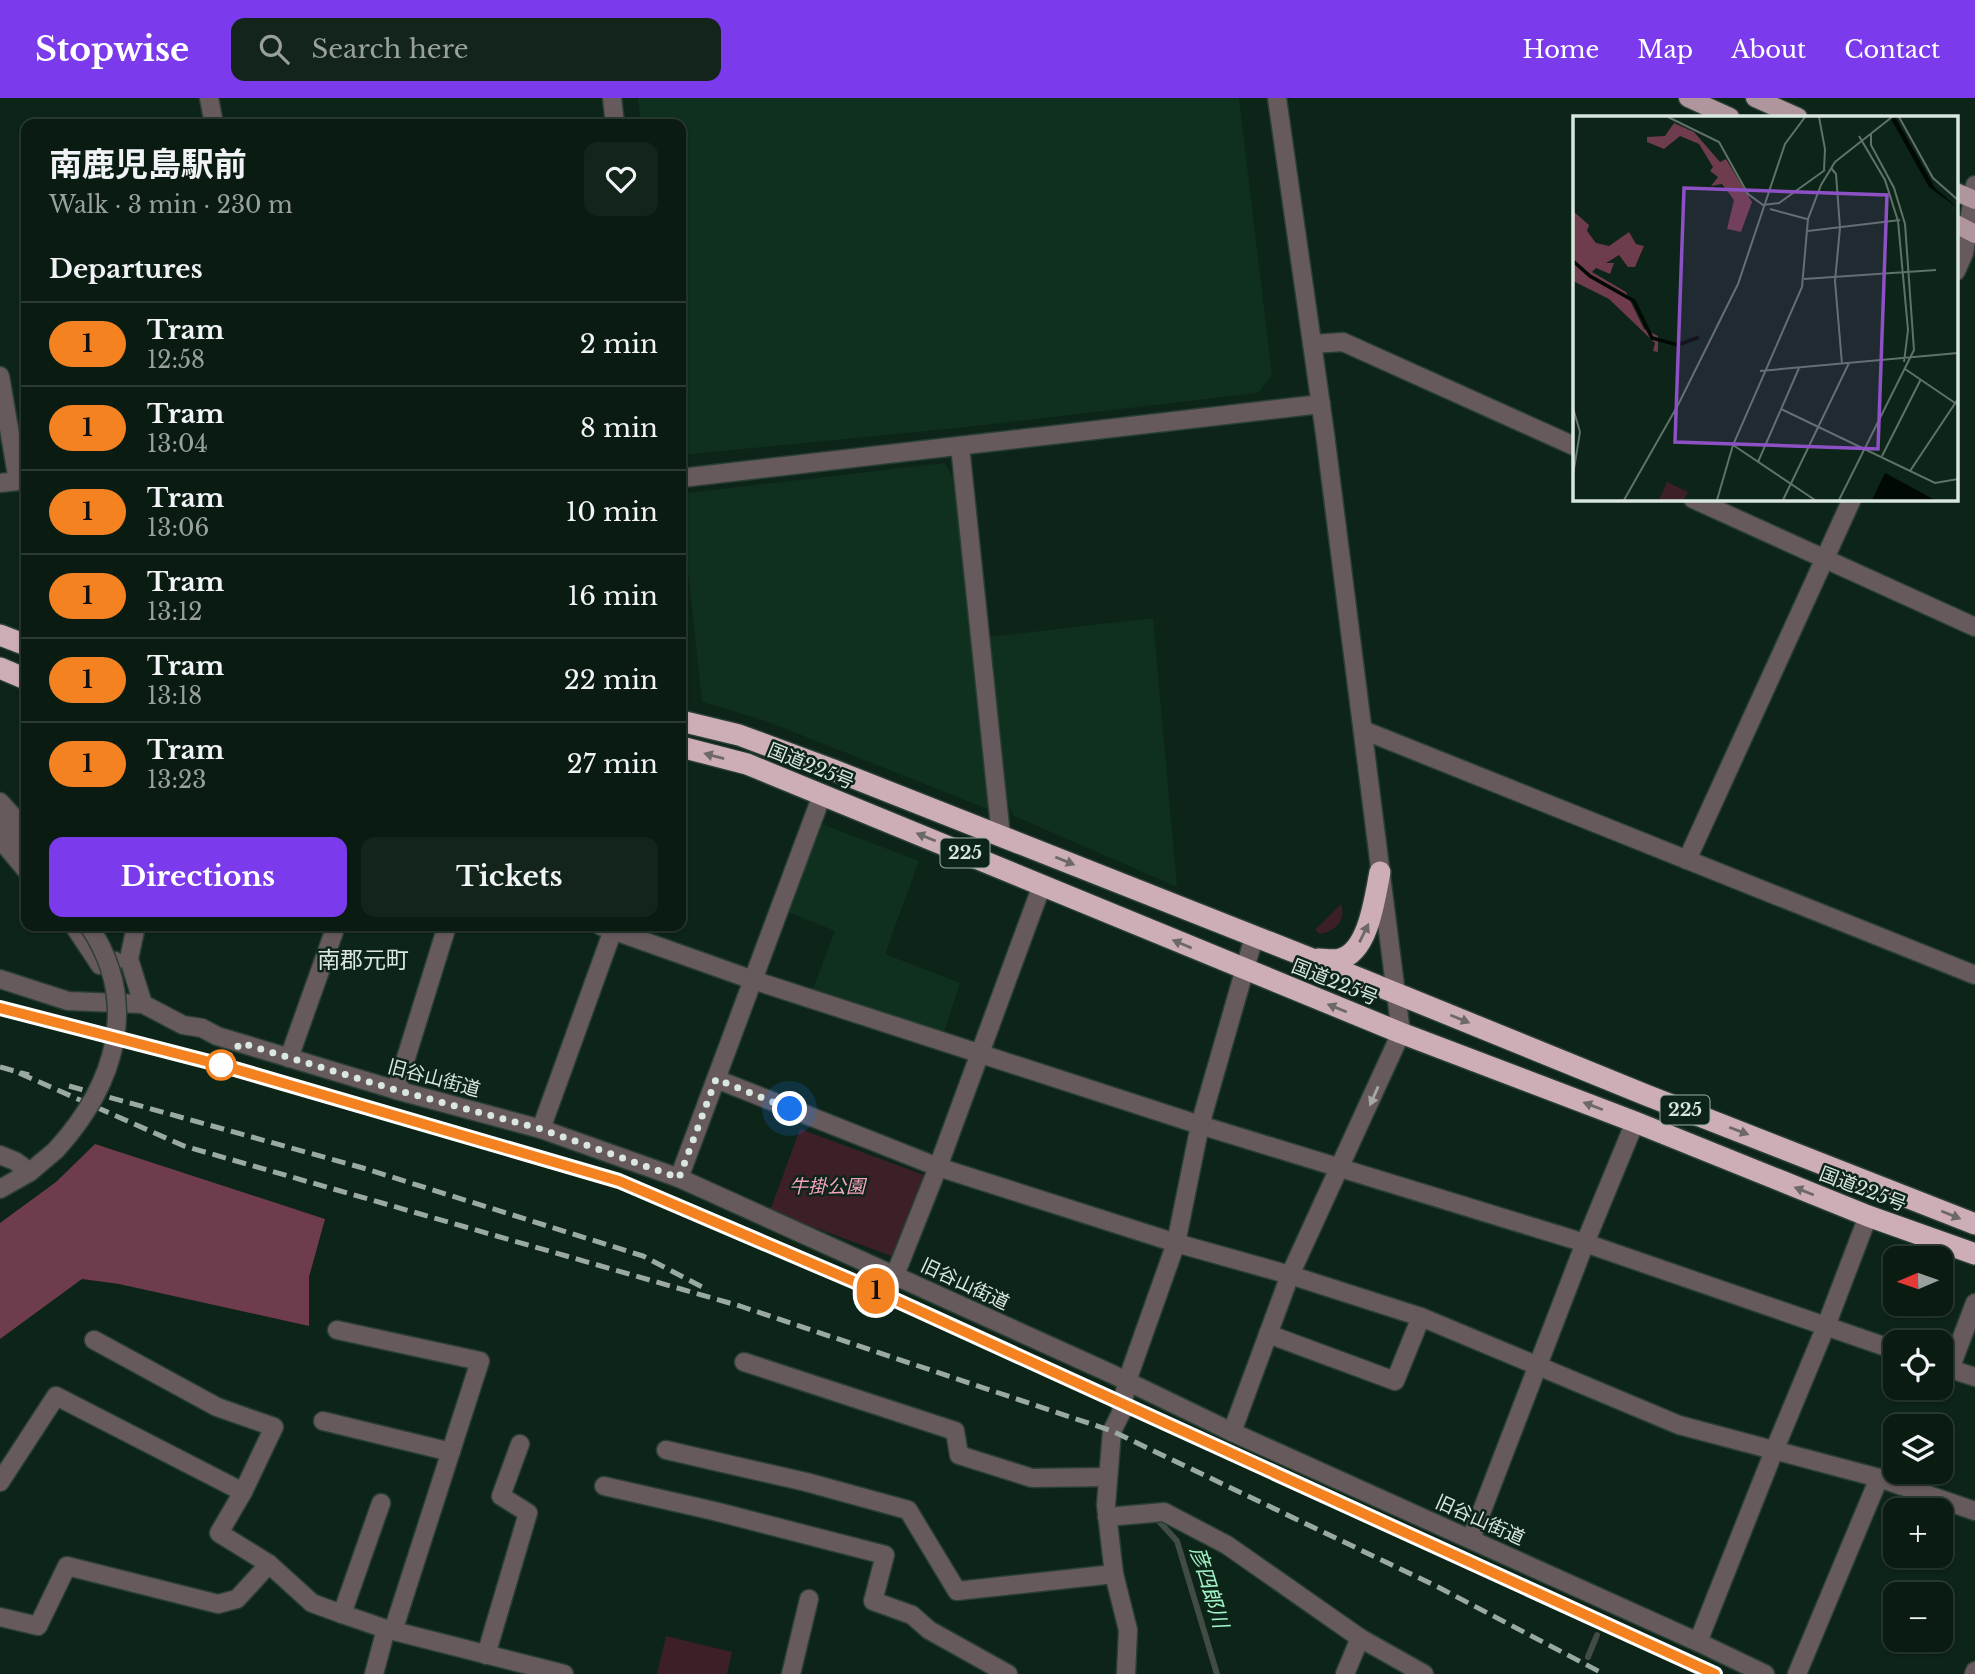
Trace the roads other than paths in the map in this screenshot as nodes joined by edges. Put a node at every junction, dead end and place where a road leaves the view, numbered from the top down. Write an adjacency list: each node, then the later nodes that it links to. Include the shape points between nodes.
1 (209, 98): 8 (street)
2 (612, 98): 9 (street)
3 (1277, 98): 13 (street)
4 (1688, 98): 6 (main road)
5 (1755, 98): 7 (main road)
6 (1728, 116)
7 (1796, 116)
8 (213, 119)
9 (614, 119)
10 (1969, 194): 11 (street)
11 (1966, 230): 12 (street)
12 (1958, 266)
13 (1312, 344): 15 (street); 17 (street, via 1343,342)
14 (0, 376): 19 (street)
15 (1321, 404): 16 (street); 31 (street)
16 (960, 446): 18 (street); 36 (street)
17 (1573, 446)
18 (686, 477)
19 (15, 481)
20 (1695, 500): 22 (street)
21 (1852, 500): 22 (street)
22 (1825, 558): 23 (street); 39 (street)
23 (1975, 627)
24 (0, 635): 25 (highway)
25 (21, 643)
26 (0, 668): 28 (highway)
27 (0, 674): 29 (highway)
28 (21, 678)
29 (21, 678)
30 (686, 722): 36 (highway, 国道225号 / 225, via 739,735)
31 (1363, 730): 39 (street); 41 (street)
32 (686, 748): 33 (highway, 国道225号 / 225, one-way to 32, via 747,764)
33 (822, 795): 42 (highway, 国道225号 / 225, one-way to 33); 56 (street)
34 (1, 810): 35 (street); 38 (street)
35 (21, 828)
36 (1001, 836): 50 (highway, 国道225号 / 225, one-way to 50)
37 (0, 839): 40 (street)
38 (21, 841)
39 (1687, 860): 54 (street)
40 (21, 864)
41 (1380, 872): 51 (highway, one-way to 41, via 1342,959 1353,951 1370,921); 57 (street)
42 (1042, 884): 53 (highway, 国道225号 / 225, one-way to 42); 60 (street)
43 (77, 931): 52 (street, via 100,965)
44 (92, 931): 70 (street, bridge, via 112,969 117,1027 103,1080 76,1128)
45 (135, 931): 52 (street)
46 (334, 931): 61 (street)
47 (445, 931): 63 (street)
48 (606, 931): 66 (street)
49 (615, 931): 56 (street)
50 (1254, 937): 51 (highway, 国道225号 / 225); 53 (street)
51 (1312, 958): 57 (highway, 国道225号 / 225)
52 (129, 959): 58 (street)
53 (1244, 970): 59 (highway, 国道225号 / 225, one-way to 53); 65 (street)
54 (1975, 975)
55 (0, 979): 58 (street, 旧谷山街道, via 68,1001)
56 (753, 980): 60 (street); 62 (street)
57 (1396, 994): 59 (street); 74 (highway, 国道225号 / 225, one-way to 74)
58 (143, 1004): 61 (street, 旧谷山街道, via 183,1025)
59 (1401, 1033): 64 (highway, 国道225号 / 225, one-way to 59); 69 (street, one-way to 69)
60 (980, 1053): 65 (street); 68 (street)
61 (289, 1058): 63 (street, 旧谷山街道)
62 (716, 1079): 68 (street); 71 (street)
63 (396, 1090): 66 (street, 旧谷山街道)
64 (1634, 1122): 73 (highway, 国道225号 / 225, one-way to 64); 75 (street)
65 (1200, 1125): 69 (street); 76 (street)
66 (541, 1129): 71 (street, 旧谷山街道)
67 (0, 1155): 70 (street)
68 (938, 1167): 76 (street); 78 (street)
69 (1341, 1168): 75 (street); 79 (street)
70 (30, 1172): 72 (street)
71 (679, 1178): 78 (street, 旧谷山街道)
72 (0, 1189)
73 (1868, 1216): 77 (highway, 国道225号 / 225); 82 (street)
74 (1975, 1224)
75 (1585, 1242): 82 (street); 89 (street)
76 (1176, 1243): 79 (street); 92 (street)
77 (1974, 1250)
78 (895, 1275): 92 (street, 旧谷山街道)
79 (1290, 1275): 81 (street); 84 (street)
80 (1975, 1303): 87 (street)
81 (1421, 1317): 84 (street, via 1395,1381); 89 (street)
82 (1826, 1326): 86 (street); 97 (street)
83 (337, 1330): 98 (street, via 480,1361)
84 (1268, 1334): 94 (street)
85 (94, 1340): 103 (street, via 217,1407 274,1427)
86 (1883, 1346)
87 (1953, 1350)
88 (744, 1362): 99 (street, via 955,1431 959,1455 1032,1478)
89 (1539, 1365): 97 (street, via 1679,1425); 107 (street)
90 (1953, 1370): 91 (street)
91 (1975, 1377)
92 (1127, 1381): 94 (street, 旧谷山街道); 99 (street, via 1112,1431)
93 (323, 1421): 98 (street)
94 (1232, 1432): 107 (street, 旧谷山街道)
95 (520, 1444): 116 (street, via 501,1496 528,1513)
96 (666, 1450): 109 (street, via 908,1510 957,1591)
97 (1774, 1451): 100 (street); 115 (street)
98 (451, 1452): 113 (street)
99 (1108, 1477): 106 (street)
100 (1879, 1478): 105 (street); 125 (street)
101 (0, 1482): 103 (street, via 55,1396)
102 (604, 1486): 120 (street, via 885,1555 873,1601 912,1615 929,1630)
103 (243, 1492): 108 (street, via 219,1533)
104 (381, 1503): 111 (street)
105 (1975, 1511)
106 (1107, 1517): 109 (street); 114 (street, via 1164,1512 1227,1545)
107 (1471, 1539): 115 (street, 旧谷山街道)
108 (269, 1564): 111 (street, via 312,1603); 112 (street, via 237,1599 218,1604 67,1566 38,1626)
109 (1114, 1574): 121 (street, via 1128,1630)
110 (809, 1599): 119 (street)
111 (342, 1614): 113 (street)
112 (0, 1616)
113 (389, 1630): 116 (street); 117 (street)
114 (1360, 1639): 122 (street); 123 (street)
115 (1698, 1642): 124 (street, 旧谷山街道)
116 (486, 1655): 118 (street)
117 (374, 1674)
118 (564, 1674)
119 (792, 1674)
120 (1008, 1674)
121 (1126, 1674)
122 (1345, 1674)
123 (1424, 1674)
124 (1765, 1674)
125 (1797, 1674)

